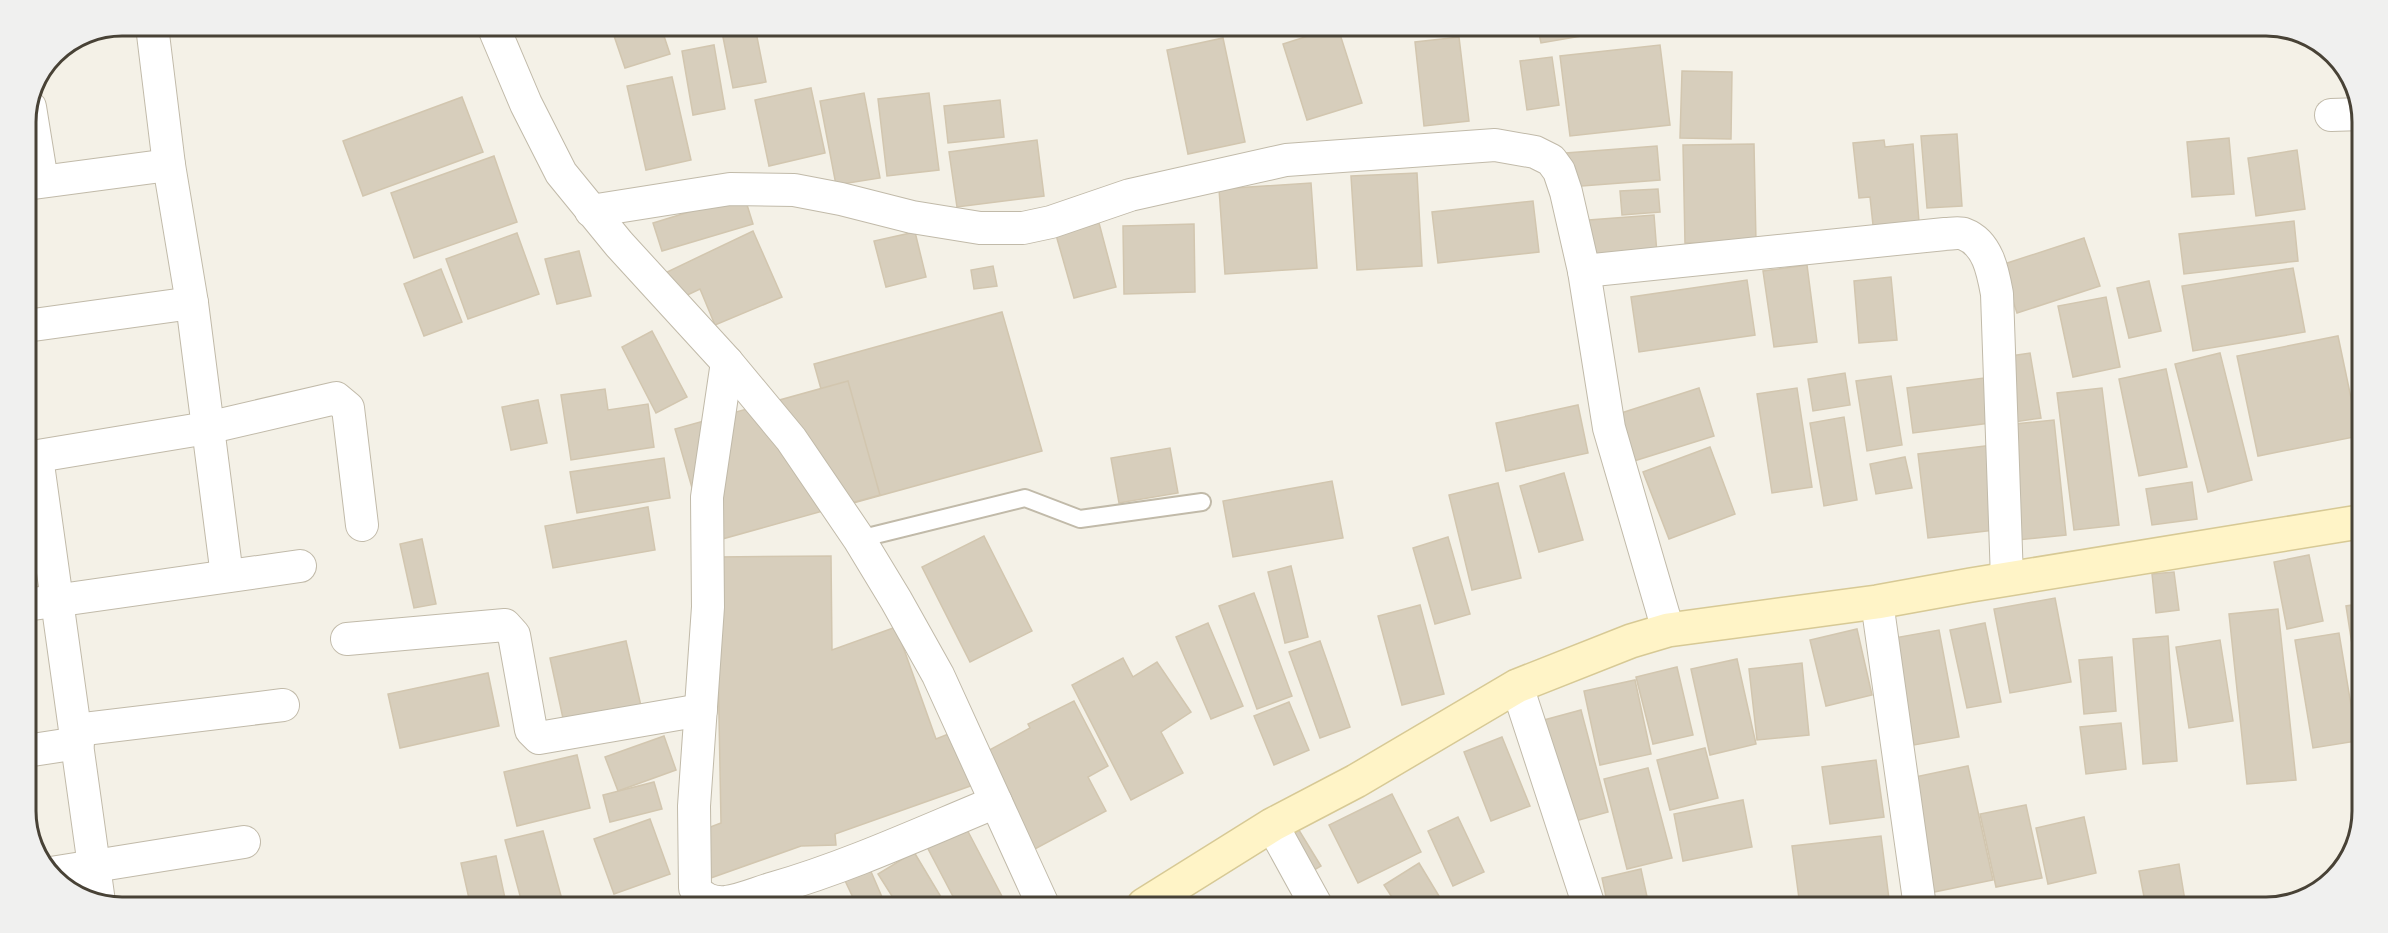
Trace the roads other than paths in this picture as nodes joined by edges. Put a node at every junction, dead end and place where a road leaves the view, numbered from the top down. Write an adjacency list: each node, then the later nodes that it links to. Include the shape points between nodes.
1 (153, 36): 5 (street)
2 (497, 36): 7 (street, via 561,173)
3 (2352, 114): 4 (street)
4 (2331, 115)
5 (169, 165): 6 (street); 9 (street)
6 (36, 183)
7 (591, 211): 8 (street, via 730,189 794,190 912,218 980,228 1023,228 1130,195 1286,159 1495,145 1535,152 1551,160 1559,171); 11 (street)
8 (1584, 270): 21 (street, via 1964,234 1980,246 1990,263 1997,294); 25 (street, via 1609,428)
9 (192, 303): 10 (street); 12 (street)
10 (36, 325)
11 (727, 362): 18 (street, via 791,439); 29 (street, via 707,497 708,607)
12 (207, 428): 13 (street); 17 (street, via 336,398 344,402 348,408); 20 (street)
13 (36, 456)
14 (36, 484): 22 (street)
15 (1202, 502): 18 (lane, via 1080,519 1025,498)
16 (2352, 523): 21 (street)
17 (362, 525)
18 (859, 539): 32 (street, via 938,675)
19 (300, 566): 20 (street)
20 (227, 576): 22 (street)
21 (2007, 579): 23 (street)
22 (57, 600): 24 (street); 30 (street)
23 (1877, 602): 25 (street); 44 (street)
24 (36, 603)
25 (1668, 630): 27 (street)
26 (347, 639): 29 (street, via 505,625 514,635 531,730 539,738)
27 (1517, 686): 33 (street, via 1356,781); 43 (street)
28 (283, 705): 30 (street)
29 (701, 710): 38 (street, via 694,806 695,888)
30 (77, 737): 31 (street); 35 (street)
31 (36, 748)
32 (996, 802): 39 (street, via 841,865); 40 (street)
33 (1272, 825): 41 (street); 42 (street)
34 (244, 842): 35 (street)
35 (94, 867): 36 (street); 37 (street)
36 (61, 872)
37 (98, 893)
38 (701, 897)
39 (743, 897)
40 (1040, 897)
41 (1157, 897)
42 (1312, 897)
43 (1586, 897)
44 (1919, 897)

